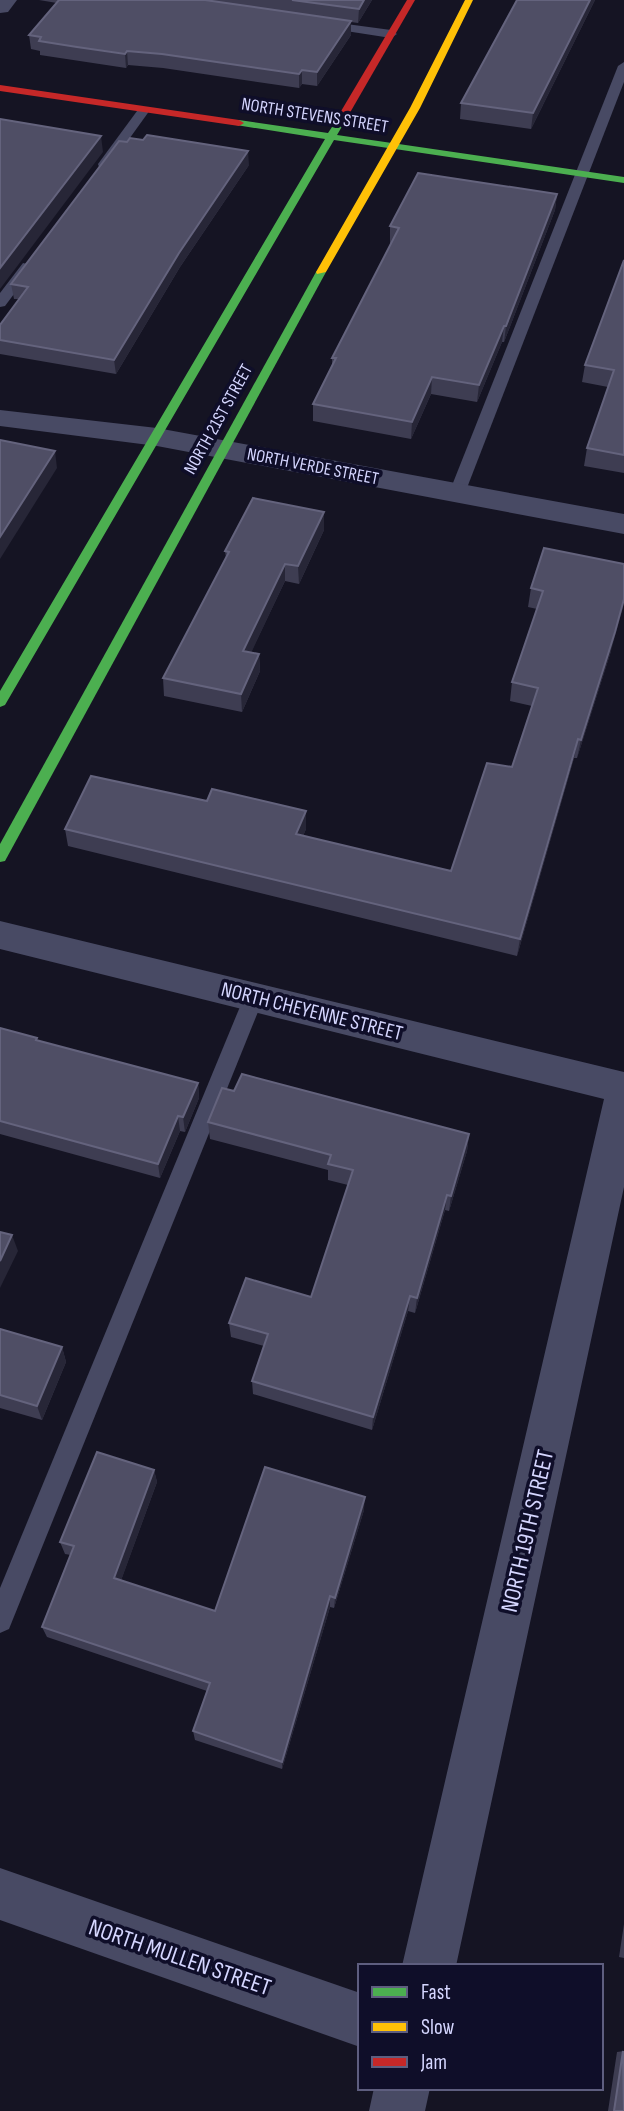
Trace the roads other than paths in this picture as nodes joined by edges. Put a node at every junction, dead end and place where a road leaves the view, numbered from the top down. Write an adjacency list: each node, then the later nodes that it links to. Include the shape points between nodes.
1 (6, 0): 4 (street)
2 (411, 0): 6 (main road)
3 (469, 0): 11 (main road, NORTH 21ST STREET)
4 (0, 7)
5 (311, 23): 6 (lane)
6 (391, 34): 10 (main road)
7 (624, 66): 12 (lane)
8 (0, 88): 9 (main road, NORTH STEVENS STREET)
9 (144, 110): 10 (main road, NORTH STEVENS STREET); 13 (lane)
10 (331, 137): 11 (main road, NORTH STEVENS STREET); 18 (main road)
11 (392, 146): 12 (main road, NORTH STEVENS STREET); 19 (main road, NORTH 21ST STREET)
12 (581, 174): 14 (main road, NORTH STEVENS STREET); 20 (lane)
13 (95, 176)
14 (624, 180)
15 (38, 253): 16 (lane)
16 (0, 303)
17 (0, 418): 18 (street, NORTH VERDE STREET)
18 (157, 437): 19 (street, NORTH VERDE STREET); 22 (main road)
19 (224, 449): 20 (street, NORTH VERDE STREET); 23 (main road, NORTH 21ST STREET)
20 (457, 493): 21 (street, NORTH VERDE STREET)
21 (624, 524)
22 (0, 702)
23 (0, 857)
24 (0, 934): 25 (street, NORTH CHEYENNE STREET)
25 (254, 997): 26 (street, NORTH CHEYENNE STREET); 28 (lane)
26 (624, 1088)
27 (624, 1097): 30 (street, NORTH 19TH STREET)
28 (0, 1620)
29 (0, 1894): 31 (street, NORTH MULLEN STREET)
30 (429, 1964)
31 (358, 2019)
32 (402, 2090): 33 (street)
33 (397, 2111)

